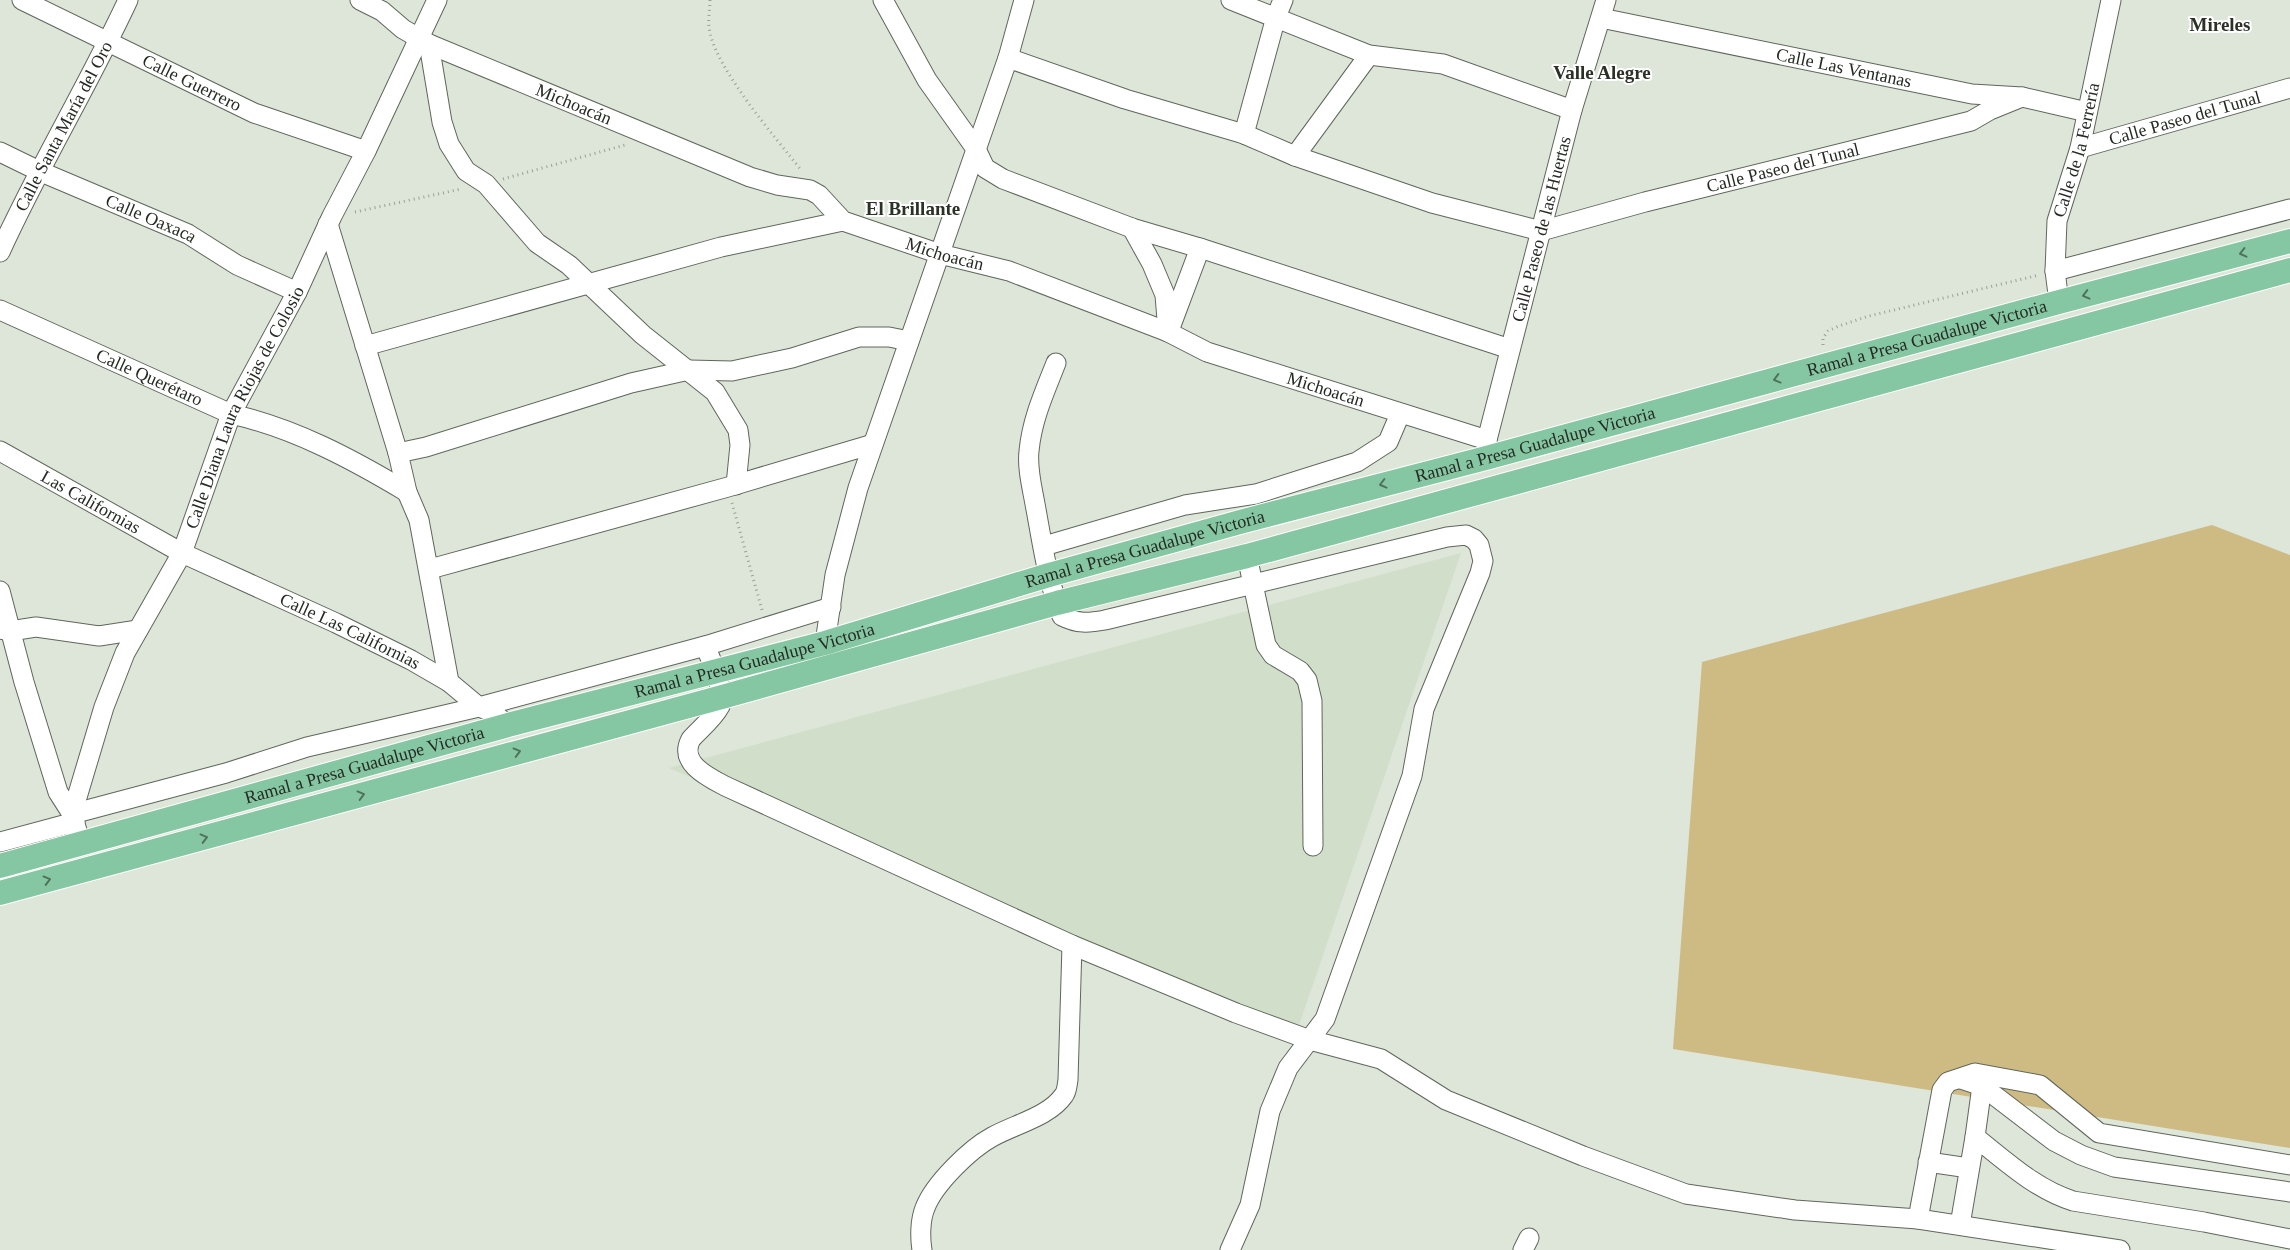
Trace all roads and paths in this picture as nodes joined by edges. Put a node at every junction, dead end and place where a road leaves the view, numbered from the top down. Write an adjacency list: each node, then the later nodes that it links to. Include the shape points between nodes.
1 (22, 0): 12 (street, Calle Guerrero)
2 (128, 0): 12 (street, Calle Santa María del Oro)
3 (360, 0): 13 (street, Michoacán, via 382,11)
4 (438, 0): 13 (street, Calle Diana Laura Riojas de Colosio)
5 (710, 0): 27 (path, via 709,28 728,75)
6 (883, 0): 22 (street, via 927,80)
7 (1024, 0): 15 (street)
8 (1231, 0): 10 (street)
9 (2111, 0): 19 (street, Calle de la Ferrería)
10 (1280, 8): 14 (street); 20 (street)
11 (1604, 9): 17 (street, Calle Las Ventanas, via 1972,94); 18 (street, Calle Paseo de las Huertas)
12 (109, 41): 23 (street, Calle Guerrero, via 254,113); 26 (street, Calle Santa María del Oro)
13 (424, 41): 23 (street, Calle Diana Laura Riojas de Colosio); 27 (street, Michoacán, via 750,177 810,190); 39 (street, via 449,144 466,171 486,184 537,242 569,264)
14 (1369, 55): 18 (street, via 1443,64); 25 (street)
15 (1008, 58): 20 (street, via 1125,99); 22 (street)
16 (2290, 88): 21 (street, Calle Paseo del Tunal)
17 (2022, 97): 19 (street, Calle Las Ventanas); 32 (street, Calle Paseo del Tunal, via 1970,121)
18 (1572, 110): 32 (street, Calle Paseo de las Huertas)
19 (2086, 112): 21 (street, Calle de la Ferrería)
20 (1244, 134): 25 (street)
21 (2080, 148): 38 (street, Calle de la Ferrería, via 2057,221)
22 (976, 149): 31 (street, via 985,168 1003,179); 36 (street)
23 (366, 151): 30 (street, Calle Diana Laura Riojas de Colosio)
24 (0, 152): 26 (street, Calle Oaxaca)
25 (1295, 156): 32 (street, via 1432,203)
26 (38, 171): 35 (street, Calle Santa María del Oro); 40 (street, Calle Oaxaca, via 188,234 237,265)
27 (819, 195): 29 (street, Michoacán)
28 (2290, 209): 38 (street)
29 (843, 221): 36 (street, Michoacán); 39 (street, via 721,247)
30 (328, 224): 40 (street, Calle Diana Laura Riojas de Colosio); 45 (street)
31 (1132, 228): 34 (street); 43 (street, via 1152,264 1164,295)
32 (1541, 231): 46 (street, Calle Paseo de las Huertas)
33 (2290, 241): 41 (main road, Ramal a Presa Guadalupe Victoria, one-way to 41)
34 (1200, 248): 43 (street); 46 (street)
35 (0, 252)
36 (940, 254): 43 (street, Michoacán, via 1010,270); 44 (street)
37 (2290, 270): 60 (main road, Ramal a Presa Guadalupe Victoria)
38 (2055, 271): 41 (street, Calle de la Ferrería); 48 (path, via 1839,326 1828,331 1824,338)
39 (590, 285): 45 (street); 49 (street, via 643,335)
40 (297, 292): 50 (street, Calle Diana Laura Riojas de Colosio)
41 (2059, 302): 48 (main road, Ramal a Presa Guadalupe Victoria)
42 (0, 310): 50 (street, Calle Querétaro)
43 (1168, 332): 51 (street, Michoacán, via 1207,352)
44 (909, 341): 49 (street, via 881,336 859,337 792,358 732,371); 52 (street)
45 (366, 346): 55 (street)
46 (1510, 349): 53 (street, Calle Paseo de las Huertas)
47 (1056, 363): 58 (street, via 1039,405 1029,453)
48 (1828, 365): 53 (main road, Ramal a Presa Guadalupe Victoria, one-way to 53)
49 (689, 370): 55 (street, via 631,383); 56 (street, via 715,392 738,430 740,445)
50 (231, 414): 57 (street, Calle Querétaro, via 293,433 382,476); 59 (street, Calle Diana Laura Riojas de Colosio)
51 (1400, 414): 53 (street, Michoacán); 58 (street, via 1388,442 1357,462 1256,494 1185,505)
52 (873, 444): 56 (street); 66 (street, via 846,529)
53 (1486, 449): 62 (main road, Ramal a Presa Guadalupe Victoria, one-way to 62, via 1249,520)
54 (0, 451): 59 (street, Las Californias)
55 (398, 454): 57 (street)
56 (732, 486): 61 (street); 67 (path)
57 (407, 492): 61 (street, via 420,520)
58 (1044, 546): 62 (street)
59 (182, 553): 69 (street, Calle Diana Laura Riojas de Colosio); 73 (street, Calle Las Californias, via 336,623)
60 (1247, 556): 63 (street); 65 (main road, Ramal a Presa Guadalupe Victoria)
61 (430, 569): 73 (street)
62 (1049, 575): 65 (street); 70 (main road, Ramal a Presa Guadalupe Victoria)
63 (1252, 584): 65 (street, via 1083,624 1062,616); 79 (street, via 1266,645 1273,655 1300,671 1307,680 1312,701); 83 (street, via 1466,535 1478,545 1483,561 1424,709 1412,776 1325,1019)
64 (0, 591): 68 (street)
65 (1057, 603): 74 (main road, Ramal a Presa Guadalupe Victoria)
66 (831, 606): 67 (street); 70 (street)
67 (767, 627): 71 (street)
68 (5, 630): 69 (street, via 36,627 99,636); 77 (street, via 58,792)
69 (138, 630): 77 (street, Calle Diana Laura Riojas de Colosio, via 125,653 104,707)
70 (825, 643): 72 (main road, Ramal a Presa Guadalupe Victoria)
71 (705, 646): 72 (street); 75 (street)
72 (715, 670): 74 (street); 76 (main road, Ramal a Presa Guadalupe Victoria)
73 (449, 682): 75 (street, Calle Las Californias)
74 (722, 697): 81 (main road, Ramal a Presa Guadalupe Victoria, one-way to 74); 82 (street, via 720,705 687,745 693,765 705,775)
75 (479, 706): 76 (street, Calle Las Californias); 77 (street, via 316,745)
76 (508, 725): 77 (main road, Ramal a Presa Guadalupe Victoria)
77 (76, 827): 78 (street); 80 (main road, Ramal a Presa Guadalupe Victoria)
78 (0, 842)
79 (1313, 846)
80 (0, 866)
81 (0, 893)
82 (1072, 945): 83 (street); 94 (street, via 1066,1094 1040,1114 972,1151 947,1177 924,1210)
83 (1310, 1040): 91 (street, via 1381,1059 1446,1100 1686,1194 1795,1210); 95 (street, via 1288,1068 1270,1111 1250,1205)
84 (1956, 1078): 85 (street); 87 (street, via 1942,1090); 88 (street, via 1975,1073 2040,1085 2099,1133)
85 (1982, 1086): 86 (street); 90 (street, via 2054,1141 2114,1167)
86 (1975, 1137): 89 (street); 93 (street, via 2040,1187 2073,1201)
87 (1928, 1162): 89 (street); 91 (street)
88 (2290, 1164)
89 (1969, 1168): 92 (street)
90 (2290, 1192)
91 (1918, 1219): 92 (street)
92 (1960, 1225): 96 (street)
93 (2290, 1239)
94 (922, 1250)
95 (1230, 1250)
96 (2116, 1250)

